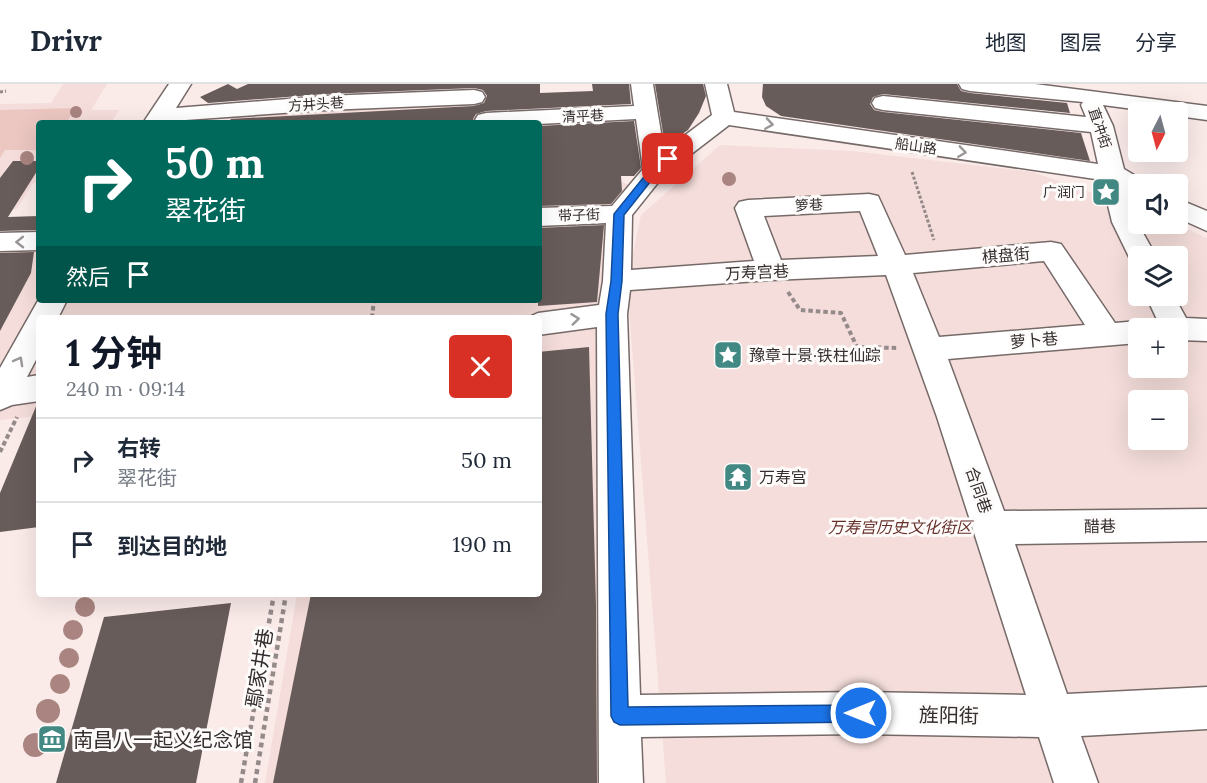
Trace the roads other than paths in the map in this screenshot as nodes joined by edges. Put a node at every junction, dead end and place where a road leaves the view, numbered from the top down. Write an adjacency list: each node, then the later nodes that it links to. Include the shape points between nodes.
1 (183, 84): 11 (street)
2 (642, 84): 8 (street)
3 (716, 84): 10 (street)
4 (970, 84): 5 (street)
5 (1086, 90): 9 (street); 14 (street, 直冲街)
6 (471, 91): 11 (street, 方井头巷); 12 (street)
7 (881, 93): 14 (street); 15 (street)
8 (646, 112): 13 (street, 清平巷); 16 (street)
9 (1207, 113)
10 (724, 117): 15 (street, 船山路, one-way to 15); 16 (street, via 686,151)
11 (157, 119)
12 (485, 120)
13 (518, 120)
14 (1101, 126): 17 (street, 直冲街)
15 (890, 142): 17 (street, 船山路, one-way to 17)
16 (655, 170): 21 (street)
17 (1114, 174): 18 (street, 船山路); 26 (street, 直冲街, via 1125,222)
18 (1128, 182)
19 (869, 202): 27 (street, 合同巷); 28 (street, 箩巷, via 748,208)
20 (1188, 212): 23 (street)
21 (619, 214): 22 (street, 带子街); 29 (street)
22 (542, 217)
23 (1207, 222)
24 (36, 241): 25 (street, one-way to 25)
25 (0, 242)
26 (1137, 246)
27 (897, 265): 28 (street, 万寿宫巷); 36 (street, 棋盘街, via 1052,251); 37 (street, 合同巷)
28 (771, 270): 29 (street, 万寿宫巷)
29 (617, 281): 30 (street)
30 (612, 314): 31 (street, one-way to 30); 42 (street)
31 (542, 323)
32 (1188, 329): 33 (street)
33 (1207, 330)
34 (1128, 333): 36 (street, 萝卜巷)
35 (36, 334): 38 (street, one-way to 35)
36 (1107, 335): 37 (street, 萝卜巷)
37 (929, 349): 40 (street, 合同巷)
38 (12, 397)
39 (1207, 525): 40 (street, 醋巷)
40 (993, 528): 43 (street, 合同巷)
41 (1207, 708): 43 (street, 旌阳街)
42 (620, 716): 43 (street, 旌阳街); 44 (street)
43 (1053, 716): 45 (street, 合同巷)
44 (621, 783)
45 (1076, 783)

